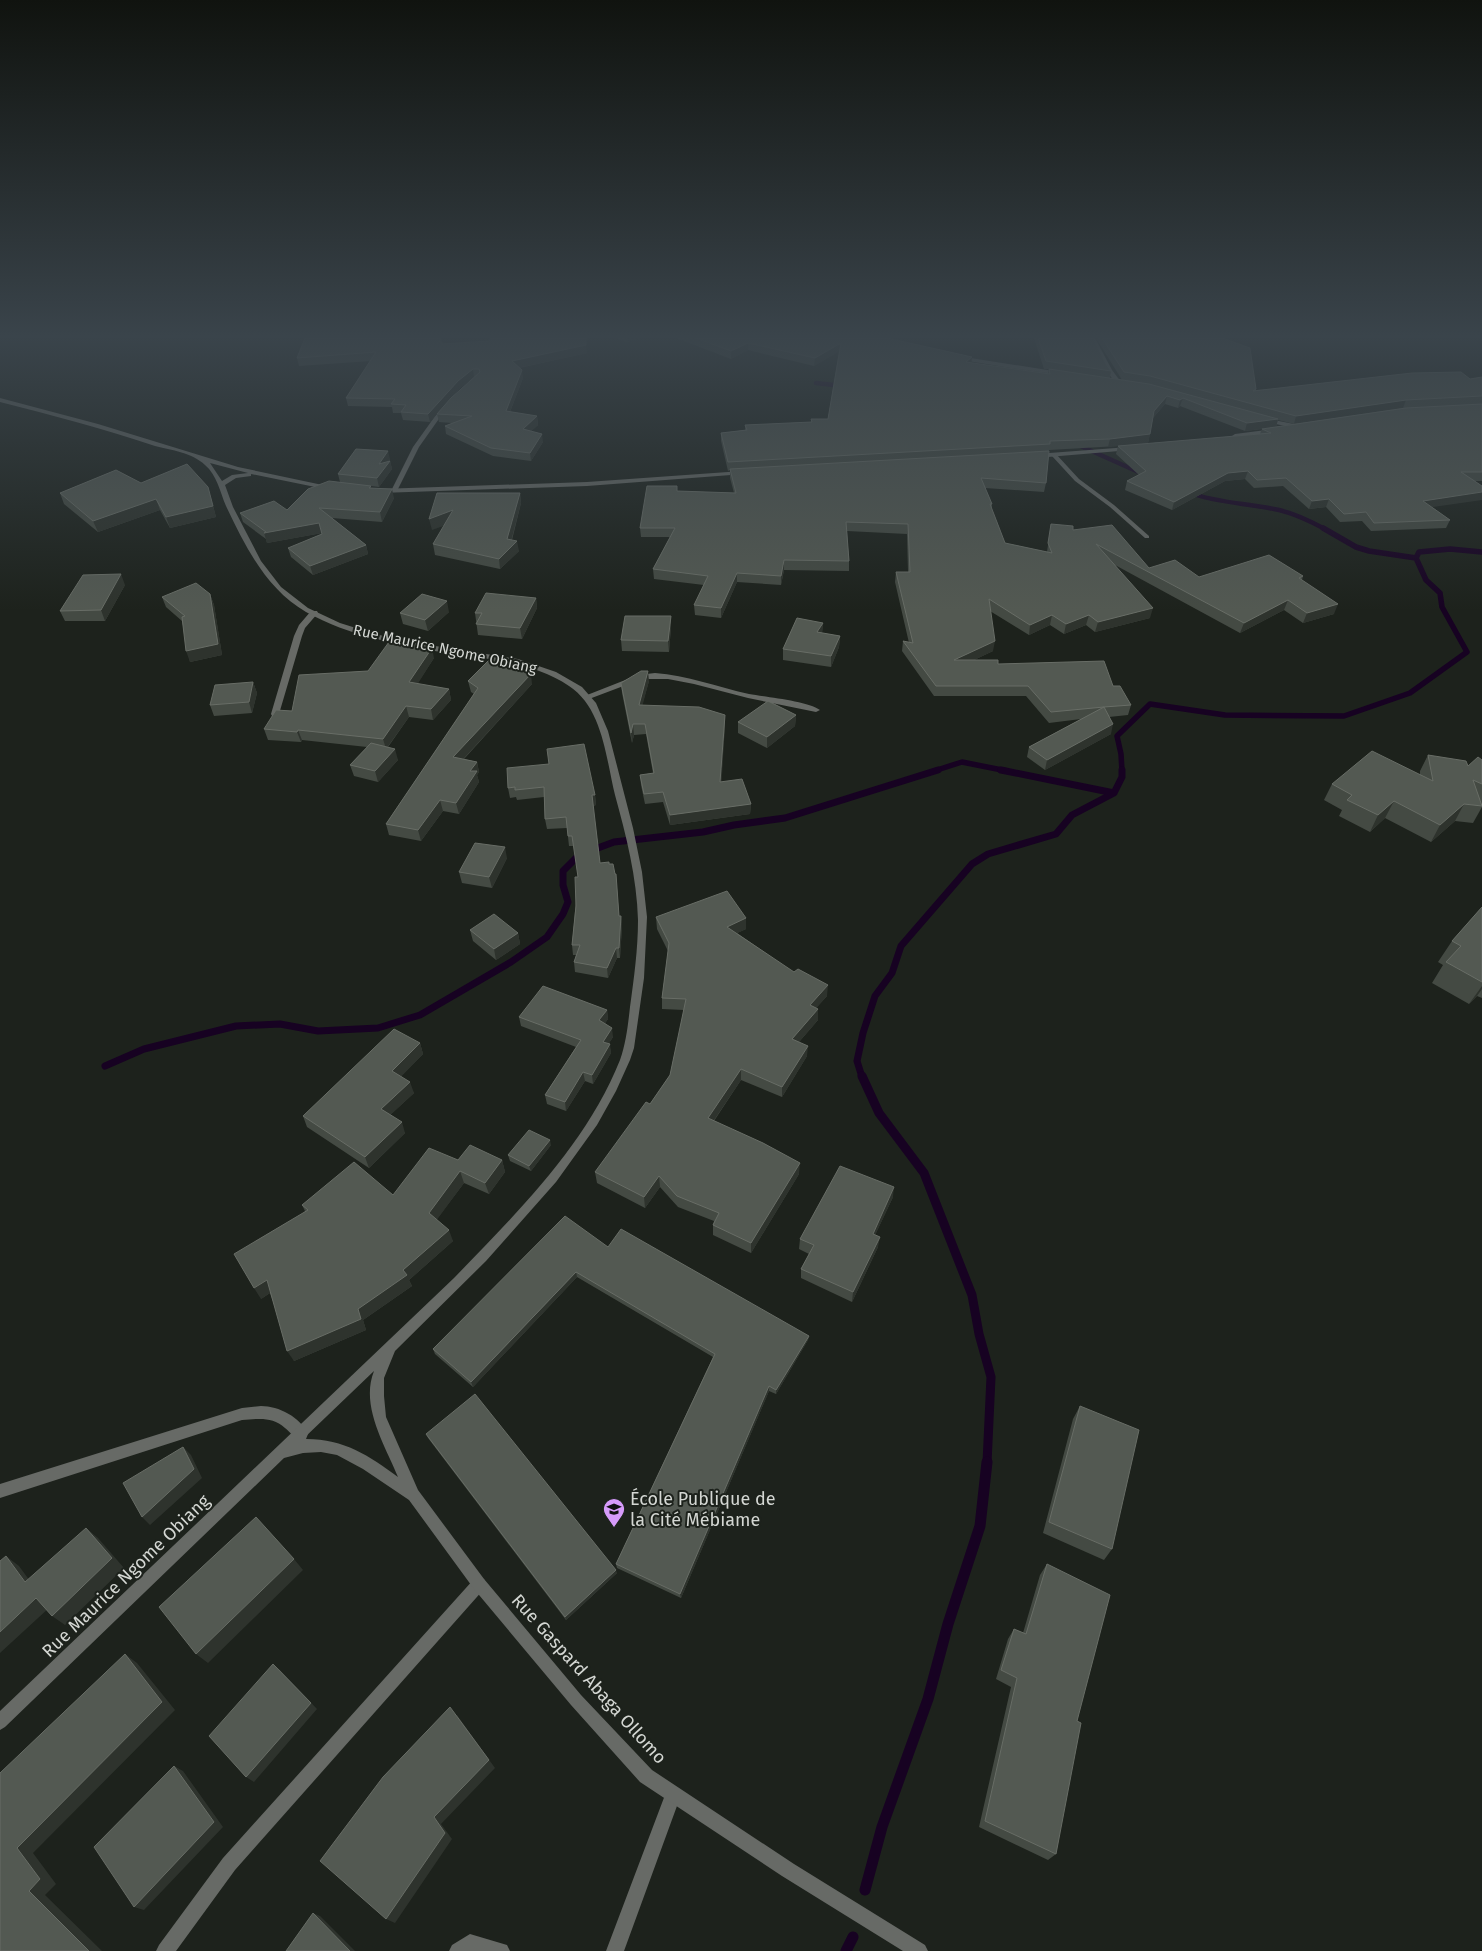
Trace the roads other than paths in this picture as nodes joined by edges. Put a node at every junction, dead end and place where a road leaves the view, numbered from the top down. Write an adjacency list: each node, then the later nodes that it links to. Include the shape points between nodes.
1 (110, 429): 10 (street)
2 (428, 429): 16 (street)
3 (1250, 429): 5 (street)
4 (1290, 429): 5 (street)
5 (1240, 436): 6 (street)
6 (1230, 437)
7 (1135, 449): 8 (street)
8 (1054, 455): 9 (street); 17 (street, via 1077,480 1112,506)
9 (1031, 457)
10 (202, 458): 12 (street); 13 (street, Rue Maurice Ngome Obiang, via 216,473)
11 (746, 473): 16 (street, via 558,486)
12 (264, 475): 13 (street, via 234,476 222,484); 14 (street)
13 (222, 488): 18 (street, Rue Maurice Ngome Obiang, via 264,571 294,601)
14 (341, 489)
15 (371, 491): 16 (street)
16 (394, 491)
17 (1146, 538)
18 (314, 613): 19 (street, Rue Maurice Ngome Obiang, via 356,632 379,638 515,661 556,676); 21 (street, via 298,636)
19 (586, 696): 20 (street, via 651,675); 22 (street, Rue Maurice Ngome Obiang, via 603,733 629,828 640,889 641,974 626,1059 586,1132 536,1198 458,1282)
20 (816, 710)
21 (274, 714)
22 (392, 1345): 23 (street, Rue Maurice Ngome Obiang); 26 (street, via 378,1378 379,1417)
23 (300, 1434): 24 (street, Rue Maurice Ngome Obiang); 25 (street, via 287,1419 271,1412 242,1414)
24 (278, 1456): 26 (street, via 293,1448 327,1445 348,1452); 28 (street, Rue Maurice Ngome Obiang)
25 (0, 1491)
26 (413, 1495): 27 (street, Rue Gaspard Abaga Ollomo)
27 (479, 1584): 29 (street, Rue Gaspard Abaga Ollomo, via 576,1700 646,1776); 30 (street, via 229,1864)
28 (0, 1722)
29 (673, 1795): 33 (street); 34 (street, Rue Gaspard Abaga Ollomo)
30 (164, 1951)
31 (458, 1951): 32 (street, via 470,1943)
32 (500, 1951)
33 (615, 1951)
34 (919, 1951)

